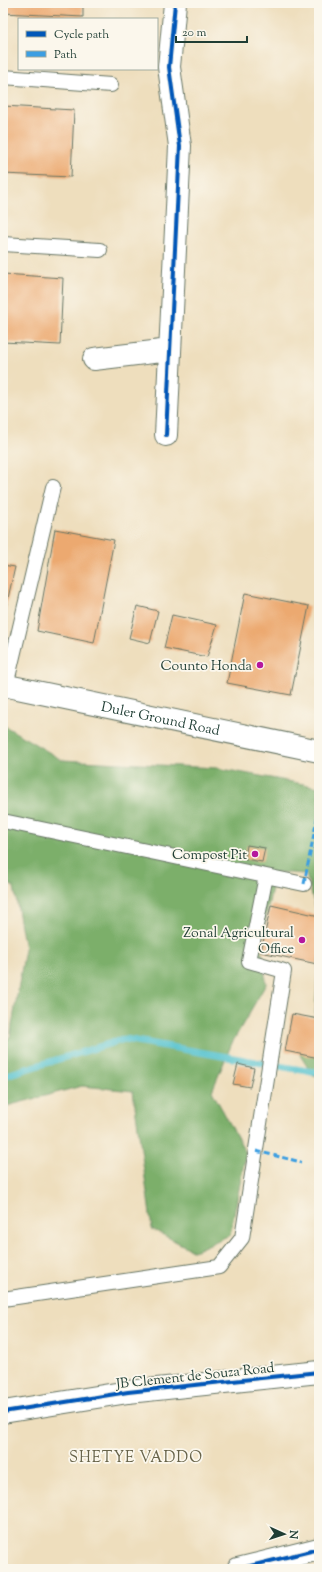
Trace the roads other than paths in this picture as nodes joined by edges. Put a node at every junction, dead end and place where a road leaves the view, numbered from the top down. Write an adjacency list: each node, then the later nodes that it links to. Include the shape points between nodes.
1 (175, 3): 6 (street, via 170,67 180,146)
2 (3, 77): 3 (lane)
3 (110, 86)
4 (3, 244): 5 (lane)
5 (100, 250)
6 (170, 350): 7 (street); 8 (street)
7 (94, 359)
8 (166, 435)
9 (53, 486): 10 (lane)
10 (4, 685): 11 (street, Duler Ground Road)
11 (319, 751)
12 (3, 821): 13 (lane)
13 (266, 876): 14 (lane); 15 (lane, via 249,961 284,971 242,1238 219,1267)
14 (304, 884)
15 (3, 1299)
16 (319, 1372): 17 (street, JB Clement de Souza Road, via 128,1392)
17 (3, 1412)
18 (319, 1550): 19 (street)
19 (238, 1569)

